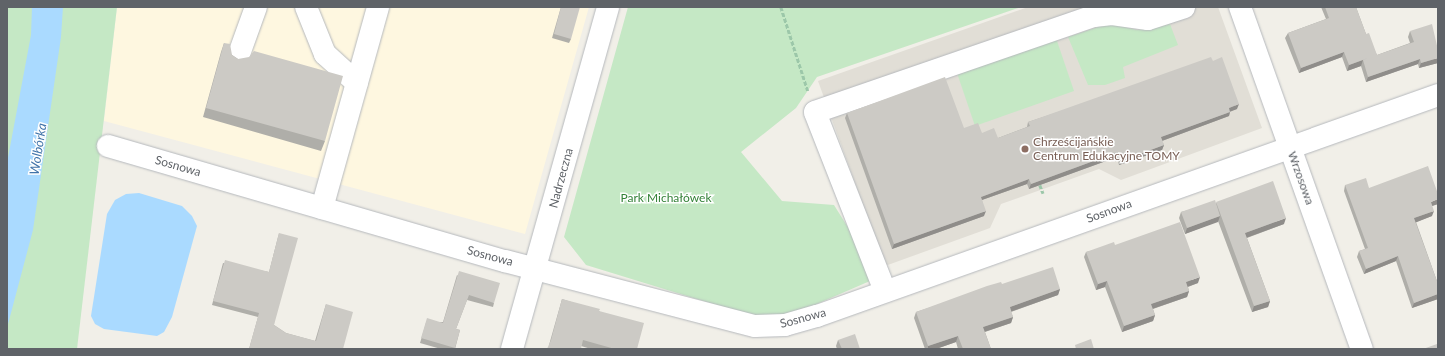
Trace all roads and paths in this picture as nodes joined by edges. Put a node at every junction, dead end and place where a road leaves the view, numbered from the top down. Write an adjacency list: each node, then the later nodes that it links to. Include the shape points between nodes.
1 (256, 7): 8 (street)
2 (306, 7): 9 (street, via 325,54)
3 (378, 7): 9 (street)
4 (608, 7): 17 (street, Nadrzeczna)
5 (781, 7): 11 (path)
6 (1184, 7): 11 (street, via 1148,19 1112,14 1094,16)
7 (1240, 7): 13 (street, Wrzosowa)
8 (238, 57)
9 (357, 83): 16 (street)
10 (1438, 95): 13 (street, Sosnowa)
11 (815, 112): 18 (street)
12 (108, 146): 16 (street, Sosnowa)
13 (1291, 149): 18 (street, Sosnowa); 20 (street, Wrzosowa)
14 (1040, 185): 15 (path)
15 (1043, 193)
16 (322, 208): 17 (street, Sosnowa)
17 (536, 268): 18 (street, Sosnowa, via 755,326 785,324); 19 (street, Nadrzeczna)
18 (885, 292)
19 (512, 349)
20 (1362, 349)

